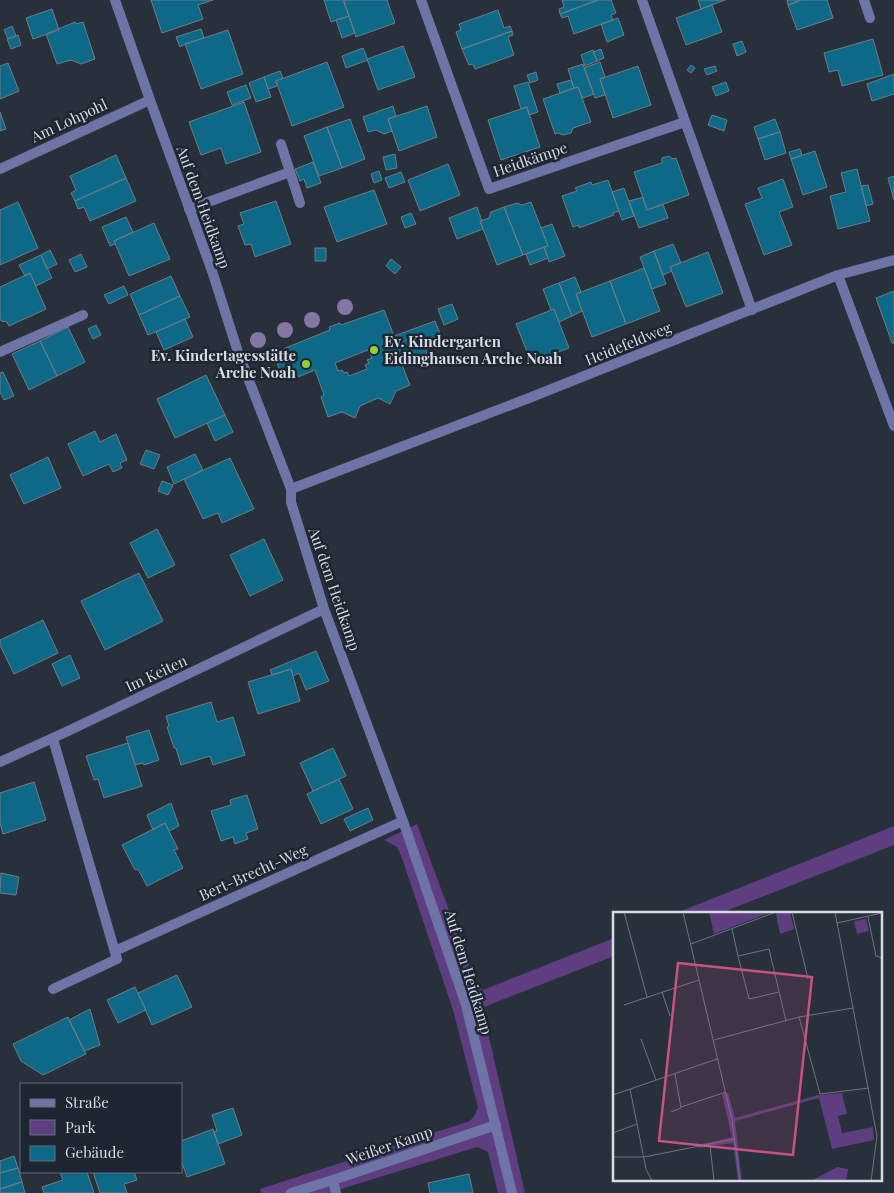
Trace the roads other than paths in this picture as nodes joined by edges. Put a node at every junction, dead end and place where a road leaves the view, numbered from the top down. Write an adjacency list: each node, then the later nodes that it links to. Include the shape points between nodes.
1 (115, 0): 6 (street, Auf dem Heidkamp)
2 (421, 0): 7 (street, Heidkämpe, via 489,189)
3 (642, 0): 7 (street)
4 (864, 0): 5 (street)
5 (870, 18)
6 (150, 100): 9 (street, Am Lohpohl); 12 (street, Auf dem Heidkamp)
7 (685, 122): 15 (street)
8 (281, 144): 10 (street)
9 (0, 168)
10 (290, 172): 11 (street); 12 (street)
11 (300, 203)
12 (189, 209): 19 (street, Auf dem Heidkamp, via 238,352)
13 (894, 260): 14 (street, Heidefeldweg)
14 (838, 275): 15 (street, Heidefeldweg); 18 (street)
15 (752, 310): 19 (street, Heidefeldweg)
16 (83, 315): 17 (street)
17 (0, 352)
18 (894, 426)
19 (291, 489): 20 (street, Auf dem Heidkamp, via 291,502)
20 (324, 609): 21 (street, Im Keiten); 23 (street, Auf dem Heidkamp)
21 (53, 738): 22 (street, Im Keiten); 24 (street)
22 (0, 762)
23 (403, 821): 24 (street, Bert-Brecht-Weg); 26 (street, Auf dem Heidkamp, via 466,1005)
24 (115, 951): 25 (street, Bert-Brecht-Weg, via 117,959)
25 (53, 989)
26 (496, 1125): 27 (street, Weißer Kamp); 30 (street, Auf dem Heidkamp)
27 (333, 1180): 28 (street, Weißer Kamp); 29 (street)
28 (291, 1193)
29 (336, 1193)
30 (512, 1193)

